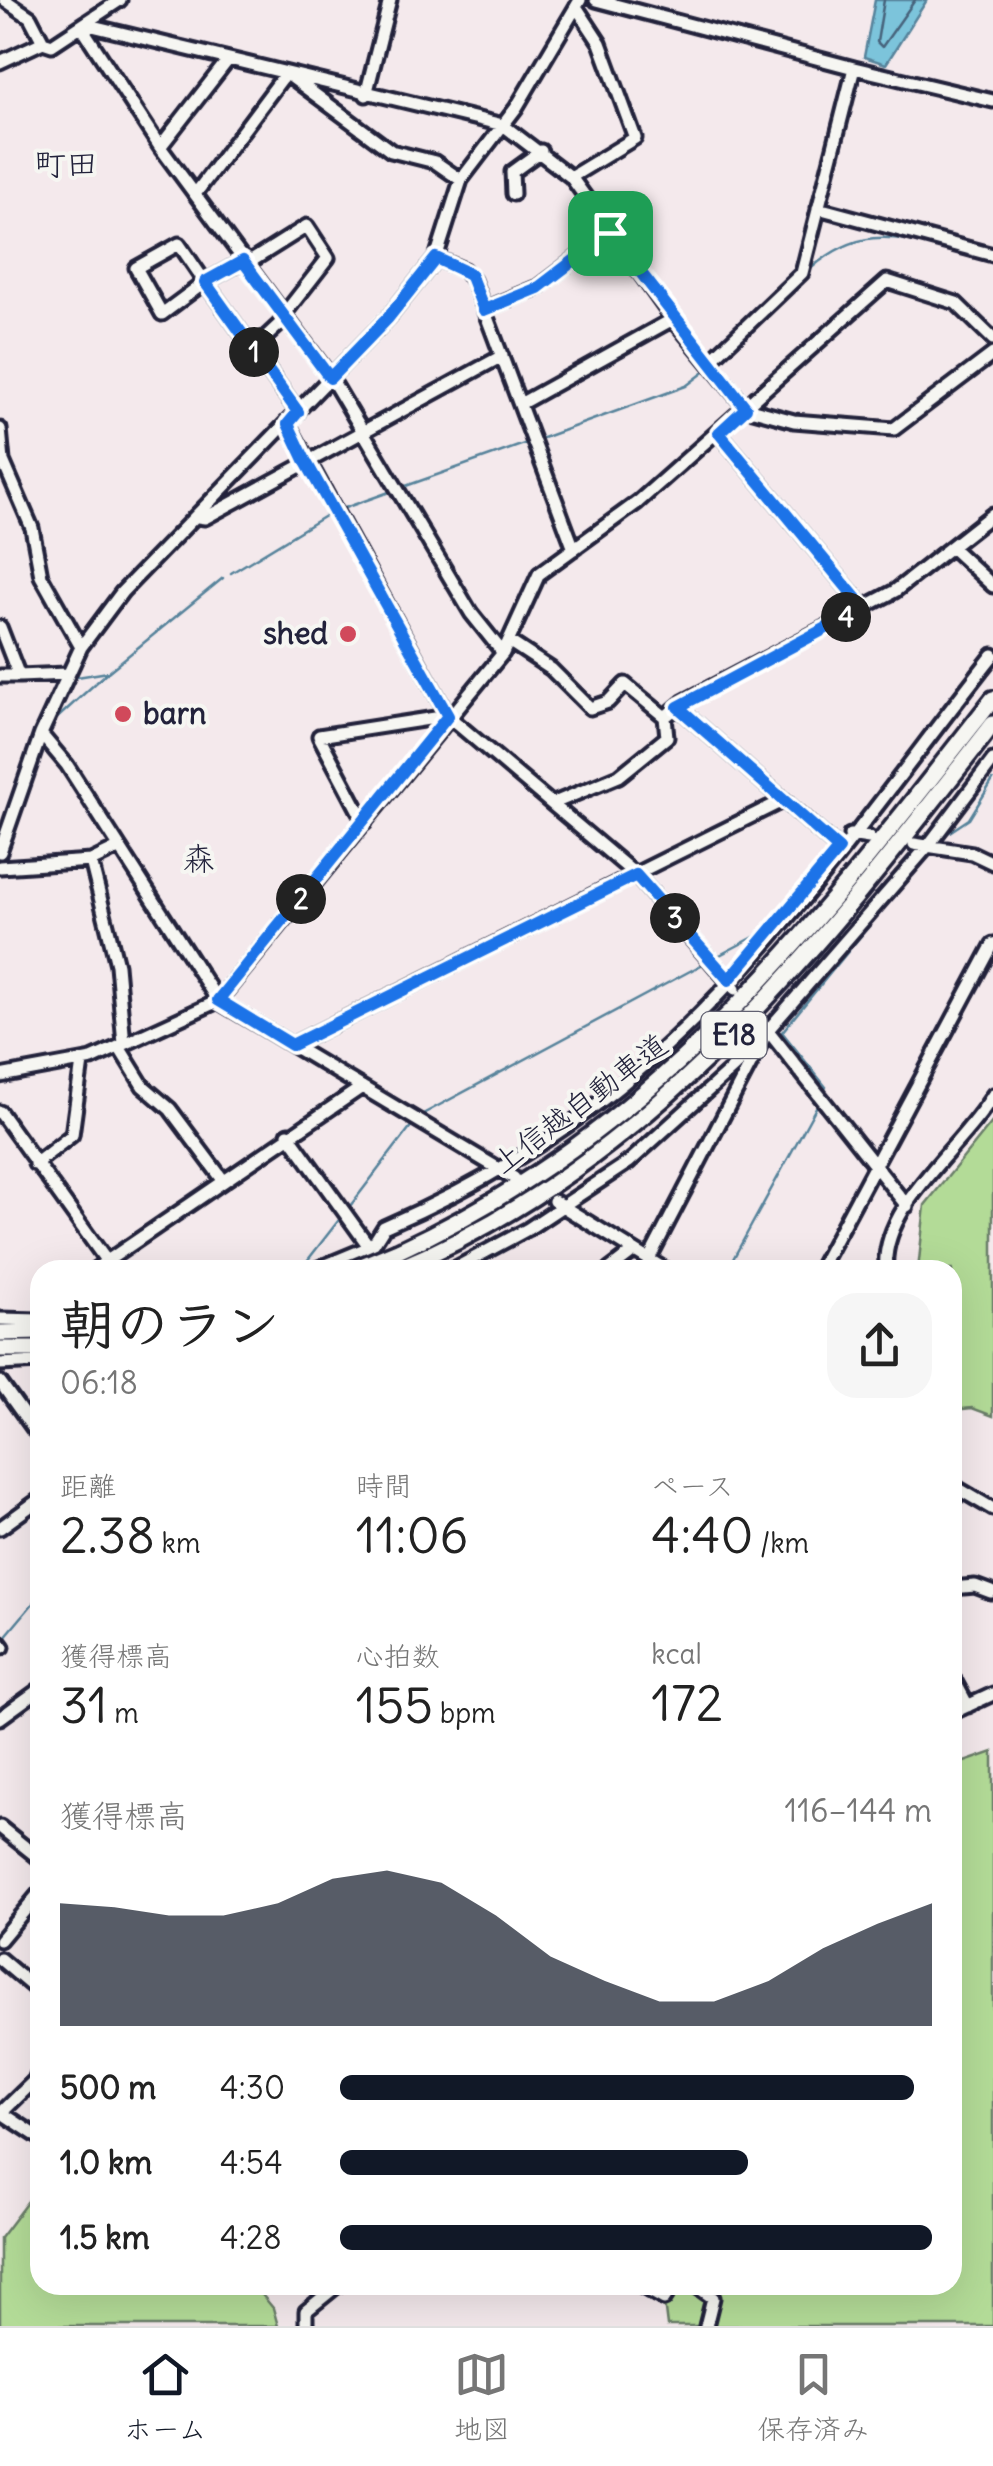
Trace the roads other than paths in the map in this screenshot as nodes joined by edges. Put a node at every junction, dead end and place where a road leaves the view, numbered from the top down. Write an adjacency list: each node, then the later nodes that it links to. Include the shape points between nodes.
1 (120, 0): 6 (street)
2 (390, 0): 12 (street)
3 (596, 0): 10 (street)
4 (2, 1): 7 (street, via 30,17)
5 (578, 4): 14 (street); 17 (street, via 635,138)
6 (82, 25): 7 (street, via 56,44); 8 (street); 15 (street)
7 (42, 42): 9 (street)
8 (227, 60): 11 (street); 15 (street)
9 (0, 62)
10 (854, 68): 13 (street); 21 (street)
11 (286, 73): 12 (street); 18 (street, via 392,151 435,162); 19 (street)
12 (366, 95): 14 (street)
13 (993, 101)
14 (503, 126): 16 (street); 18 (street)
15 (160, 148): 19 (street)
16 (541, 151): 17 (street); 20 (street, via 512,172)
17 (571, 177): 22 (street)
18 (461, 180): 24 (street)
19 (196, 193): 25 (street)
20 (513, 194)
21 (818, 208): 23 (street); 34 (street, via 802,272)
22 (610, 233): 27 (street, via 538,288); 29 (street)
23 (993, 255)
24 (436, 258): 27 (street, via 470,274); 35 (street)
25 (244, 263): 26 (street); 28 (street); 28 (street, via 308,226 328,258)
26 (205, 282): 26 (street, via 162,314 136,268 179,244); 31 (street)
27 (484, 310): 33 (street)
28 (283, 318): 31 (street); 35 (street)
29 (672, 319): 34 (street); 36 (street)
30 (993, 339): 37 (street, via 956,303 887,281)
31 (252, 349): 38 (street)
32 (993, 354): 37 (street, via 894,429 794,421)
33 (502, 356): 36 (street); 41 (street)
34 (710, 361): 37 (street)
35 (330, 378): 38 (street); 41 (street)
36 (520, 404): 47 (street)
37 (746, 408): 42 (street)
38 (298, 412): 39 (street)
39 (288, 424): 43 (street); 45 (street)
40 (0, 429): 51 (street, via 41,576)
41 (362, 432): 43 (street); 52 (street, via 471,612)
42 (719, 433): 47 (street); 49 (street)
43 (306, 462): 45 (street, via 205,518); 59 (street)
44 (993, 514): 46 (street)
45 (197, 516): 51 (street, via 122,592)
46 (952, 548): 48 (street); 49 (street)
47 (574, 549): 52 (street, via 539,574)
48 (993, 586)
49 (864, 608): 58 (street)
50 (0, 627): 56 (street)
51 (80, 647): 54 (street)
52 (507, 648): 59 (street); 60 (street, via 551,668 590,708 608,702 625,684)
53 (993, 655): 68 (street)
54 (67, 674): 56 (street); 62 (street)
55 (0, 676): 56 (street)
56 (19, 676)
57 (993, 699): 105 (highway, 上信越自動車道 / E18, via 811,927 682,1062 605,1128)
58 (678, 707): 60 (street); 64 (street)
59 (448, 716): 65 (street); 67 (street); 67 (street, via 319,736)
60 (665, 716): 65 (street, via 667,736 619,776)
61 (993, 724): 106 (highway, 上信越自動車道 / E18, via 824,935 694,1074 562,1180 485,1227)
62 (41, 734): 66 (street); 71 (street)
63 (993, 760): 70 (street)
64 (784, 800): 72 (street); 77 (street)
65 (554, 802): 77 (street)
66 (3, 818): 73 (street)
67 (365, 823): 80 (street)
68 (850, 835): 69 (street); 72 (street)
69 (869, 838)
70 (921, 845): 75 (street, via 972,853); 81 (street)
71 (118, 848): 74 (street); 80 (street)
72 (839, 849): 79 (street)
73 (0, 852)
74 (91, 860): 76 (street); 82 (street, via 118,965)
75 (993, 864)
76 (0, 867)
77 (636, 875): 79 (street); 83 (street)
78 (993, 944): 92 (street)
79 (732, 984): 93 (street, via 590,1110)
80 (218, 1000): 82 (street); 83 (street)
81 (766, 1027): 84 (street); 92 (street)
82 (121, 1045): 85 (street); 95 (street, via 143,1086 170,1109)
83 (292, 1045): 87 (street)
84 (759, 1045): 96 (street, via 629,1162); 100 (street)
85 (82, 1062): 86 (street); 91 (street, via 72,1135)
86 (0, 1076)
87 (362, 1087): 90 (street); 93 (street)
88 (993, 1094): 97 (street)
89 (0, 1112): 91 (street)
90 (288, 1134): 95 (street); 98 (street)
91 (35, 1164): 101 (street)
92 (875, 1164): 97 (street); 109 (street)
93 (500, 1170): 94 (street); 98 (street, via 384,1228)
94 (514, 1178)
95 (223, 1180): 102 (street)
96 (558, 1204): 99 (street); 107 (street)
97 (908, 1206): 110 (street, via 889,1233)
98 (372, 1246): 103 (street); 104 (street)
99 (634, 1251): 100 (street); 108 (street)
100 (649, 1259)
101 (106, 1260)
102 (118, 1260)
103 (338, 1260)
104 (380, 1260)
105 (402, 1260)
106 (404, 1260)
107 (468, 1260)
108 (622, 1260)
109 (824, 1260)
110 (887, 1260)
111 (30, 1316): 113 (street)
112 (0, 1319): 113 (street)
113 (25, 1320): 114 (street)
114 (30, 1320)
115 (30, 1332): 116 (highway)
116 (0, 1333)
117 (0, 1349): 118 (highway)
118 (30, 1349)
119 (30, 1362): 120 (street)
120 (0, 1364)
121 (0, 1382): 122 (street)
122 (30, 1424)
123 (962, 1492): 125 (street)
124 (30, 1506): 126 (street)
125 (993, 1509)
126 (0, 1528)
127 (962, 1587): 128 (street)
128 (991, 1592)
129 (993, 1694): 132 (street)
130 (962, 1695): 132 (street)
131 (30, 1696): 134 (street)
132 (968, 1706): 133 (street)
133 (962, 1709)
134 (0, 1718)
135 (0, 1826): 136 (street)
136 (30, 1851)
137 (30, 1904): 138 (street)
138 (0, 1940)
139 (0, 1959): 140 (street)
140 (30, 1984)
141 (30, 2085): 143 (street)
142 (0, 2090): 143 (street)
143 (4, 2110): 144 (street)
144 (30, 2130)
145 (326, 2295): 147 (street, via 306,2311)
146 (708, 2295): 148 (street)
147 (306, 2326)
148 (706, 2326)

